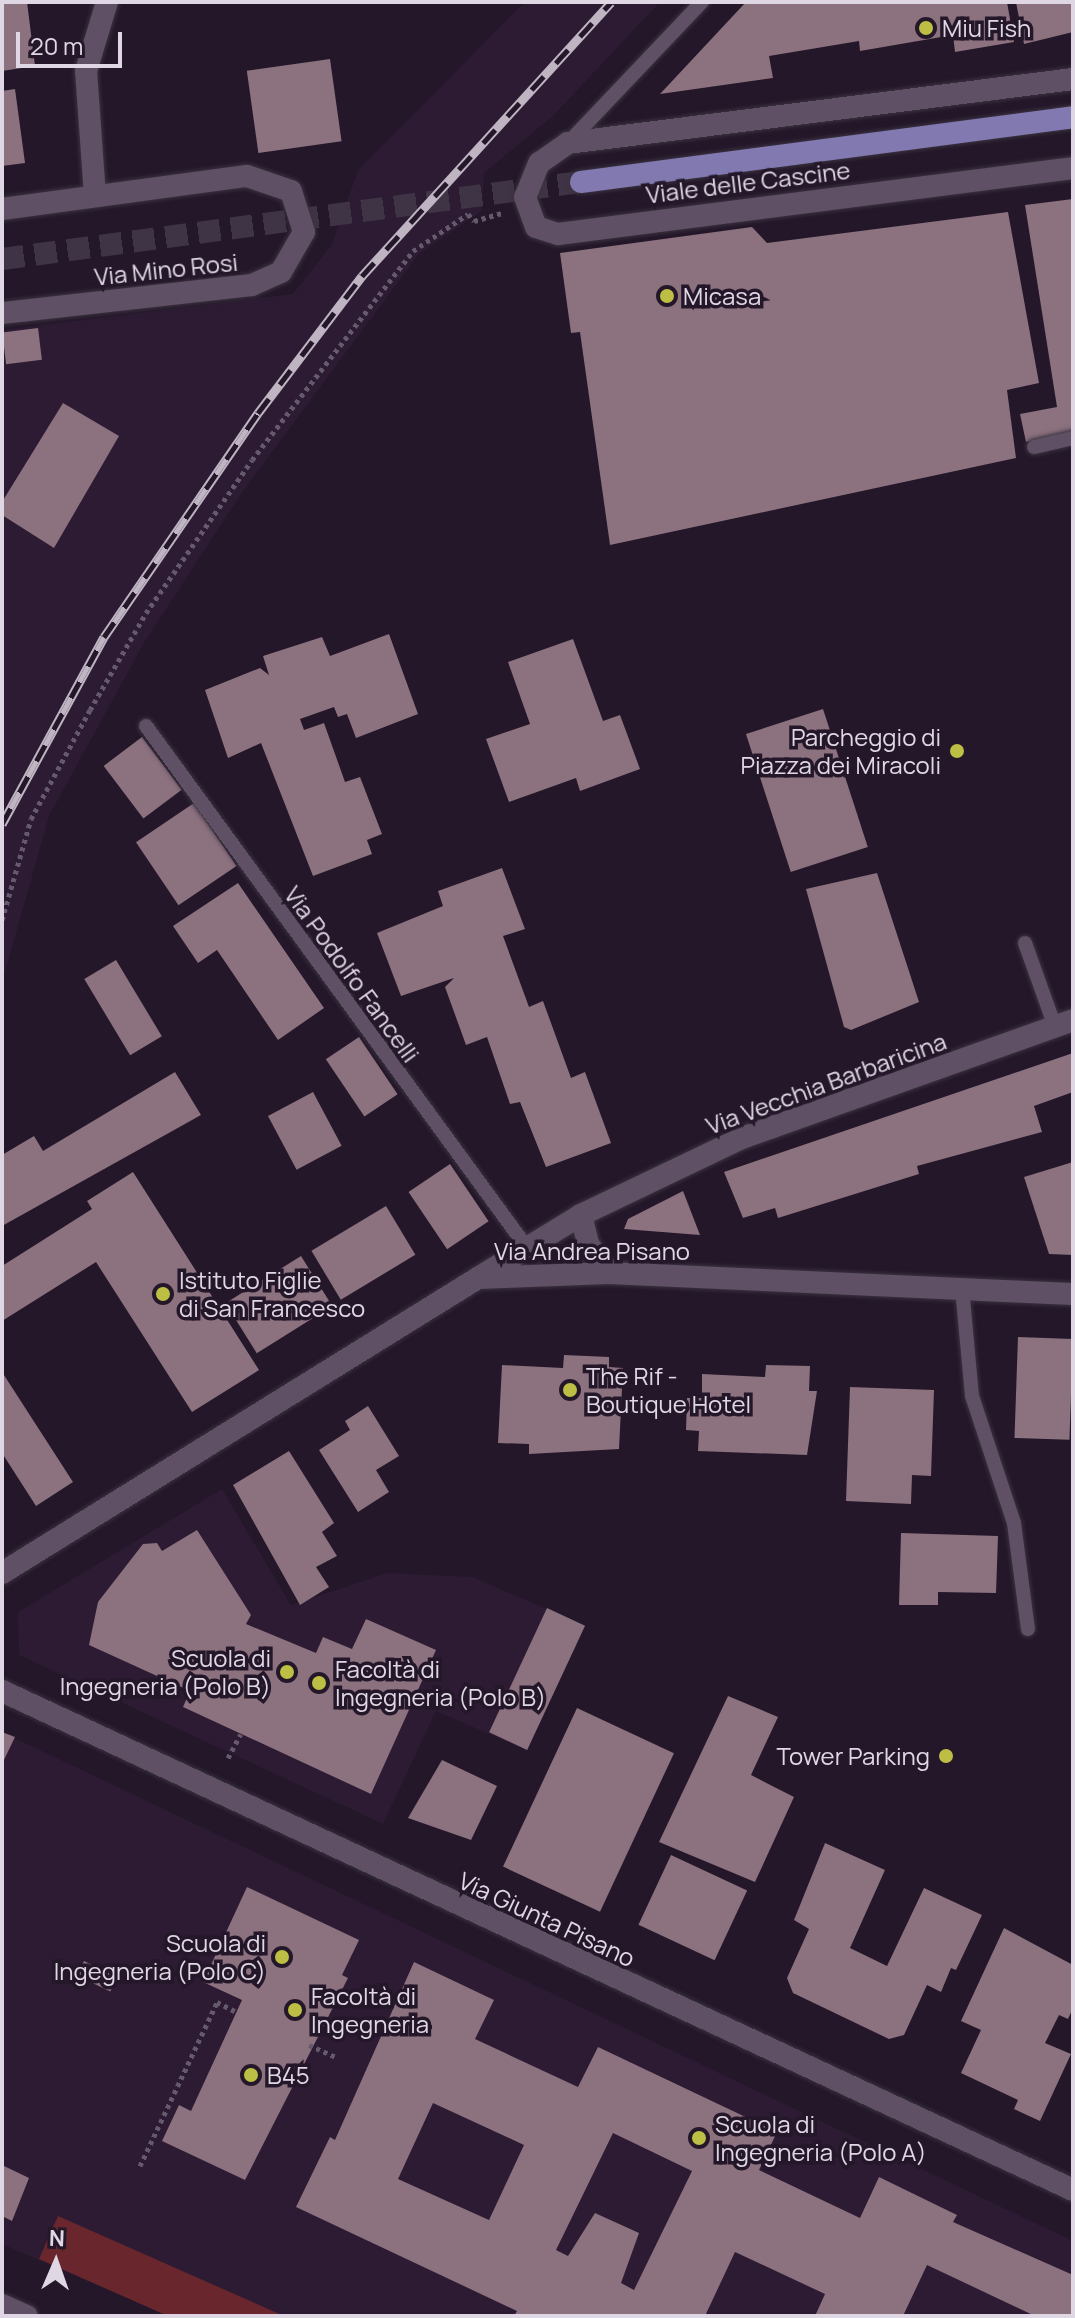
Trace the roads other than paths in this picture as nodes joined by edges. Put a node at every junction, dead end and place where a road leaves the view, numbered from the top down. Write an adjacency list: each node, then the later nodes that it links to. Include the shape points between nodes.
1 (107, 2): 8 (street, via 86,71)
2 (702, 2): 5 (lane)
3 (1073, 79): 5 (street)
4 (1073, 117): 7 (main road, Viale delle Cascine)
5 (568, 143): 6 (street, Viale delle Cascine, via 539,163 526,207 536,227 558,234)
6 (1073, 168)
7 (581, 182)
8 (95, 196): 9 (street, Via Mino Rosi); 10 (street, Via Mino Rosi, via 264,178 291,191 304,232 281,272 252,285)
9 (2, 209)
10 (2, 313)
11 (1073, 438): 12 (lane)
12 (1034, 447)
13 (146, 726): 17 (lane, Via Podolfo Fancelli)
14 (1025, 943): 15 (lane)
15 (1064, 1023): 16 (street, Via Vecchia Barbaricina, via 788,1120)
16 (581, 1215): 17 (street, Via Vecchia Barbaricina); 18 (street, via 588,1244)
17 (525, 1245): 19 (street, Via Vecchia Barbaricina)
18 (609, 1273): 19 (street, Via Andrea Pisano); 20 (street, Via Andrea Pisano)
19 (478, 1278): 22 (street, Via Andrea Pisano)
20 (962, 1288): 21 (street, Via Andrea Pisano); 23 (lane, via 972,1396 1014,1523)
21 (1073, 1294)
22 (2, 1573)
23 (1028, 1629)
24 (2, 1691): 25 (street, Via Giunta Pisano)
25 (1073, 2190)
26 (2, 2305): 27 (street)
27 (27, 2316)

